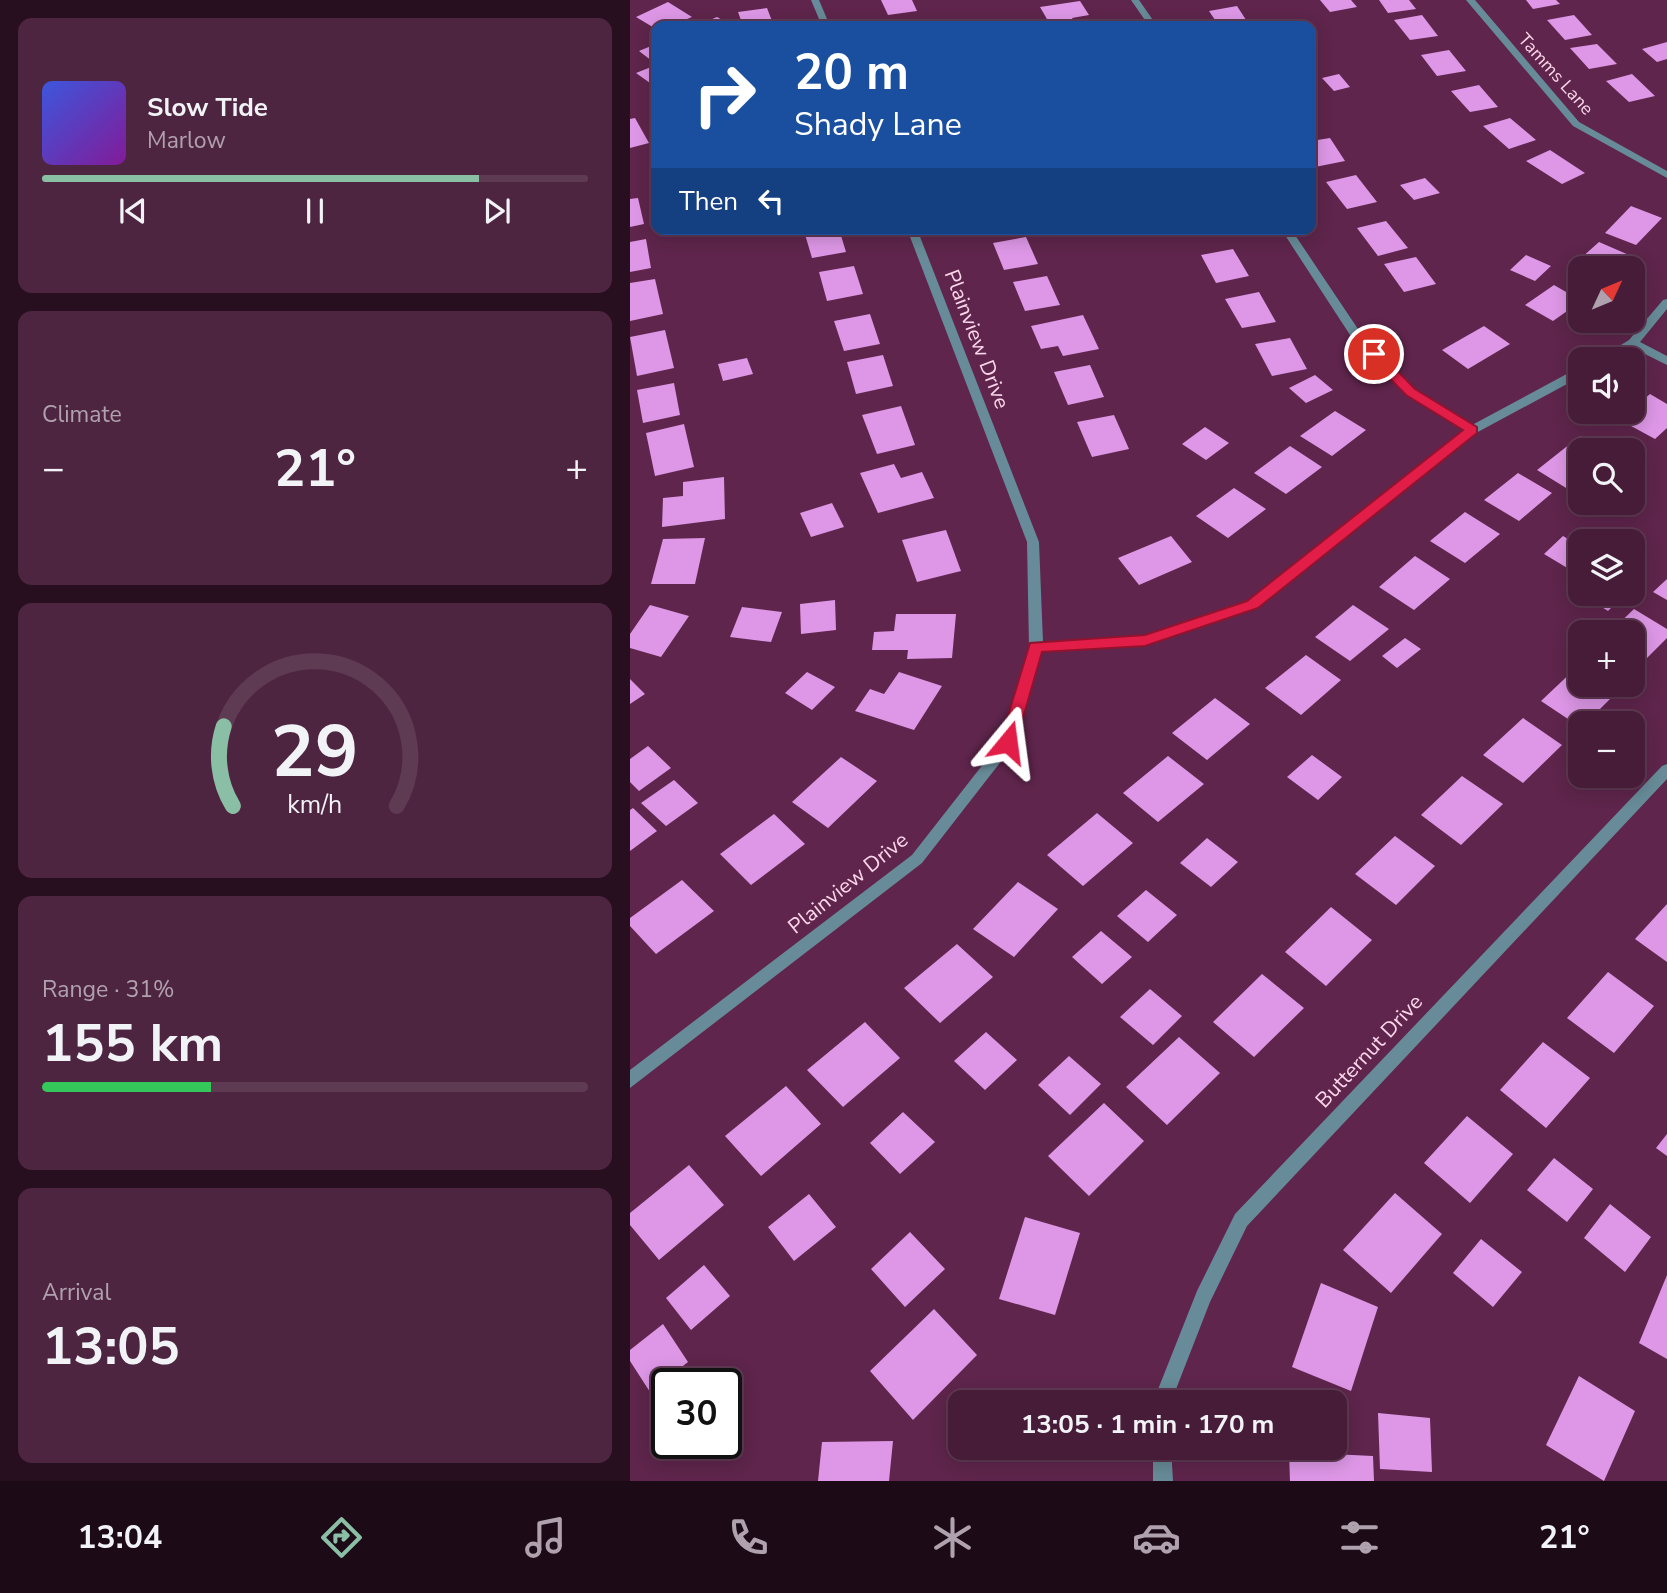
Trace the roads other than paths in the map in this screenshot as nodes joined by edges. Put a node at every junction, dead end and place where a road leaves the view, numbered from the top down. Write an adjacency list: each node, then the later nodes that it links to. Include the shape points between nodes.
1 (815, 0): 4 (street)
2 (1135, 0): 5 (street)
3 (1470, 0): 6 (street, Tamms Lane, via 1576,124)
4 (824, 21)
5 (1150, 21)
6 (1667, 174)
7 (914, 235): 15 (street, Plainview Drive, via 1032,542)
8 (1290, 235): 14 (street, via 1356,335 1411,392)
9 (1667, 302): 10 (street)
10 (1633, 343): 11 (street); 12 (street)
11 (1626, 347)
12 (1667, 361)
13 (1568, 378): 14 (street)
14 (1472, 430): 15 (street, via 1252,604 1145,641)
15 (1036, 647): 17 (street, Plainview Drive, via 1008,742 917,859)
16 (1667, 770): 18 (street, Butternut Drive, via 1241,1220 1203,1297)
17 (630, 1080)
18 (1167, 1390)
19 (1162, 1460): 20 (street)
20 (1163, 1481)

